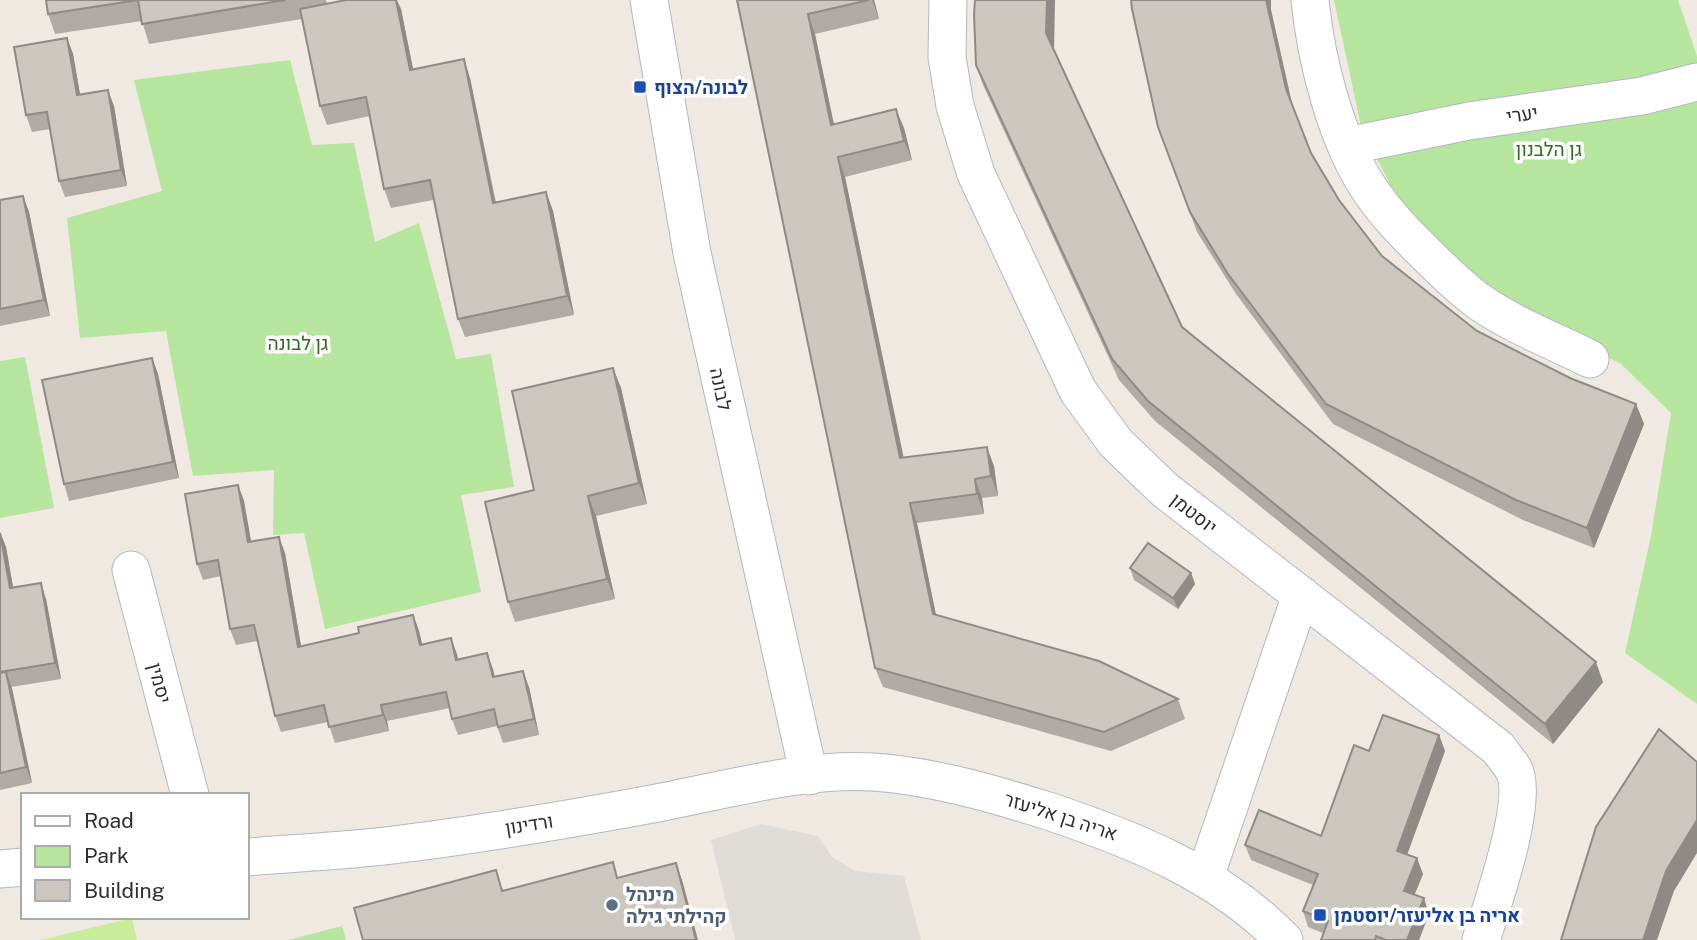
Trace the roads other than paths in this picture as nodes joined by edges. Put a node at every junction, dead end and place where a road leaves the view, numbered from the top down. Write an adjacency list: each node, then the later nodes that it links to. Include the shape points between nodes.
1 (649, 0): 9 (street, לבונה, via 692,253)
2 (948, 0): 8 (street, יוסטמן, via 947,57 955,106 976,174 1078,391 1116,443 1165,490)
3 (1310, 0): 5 (street, via 1313,30)
4 (1697, 82): 5 (street, יערי, via 1642,96 1469,121)
5 (1347, 146): 6 (street, via 1392,220 1441,269 1480,302)
6 (1590, 359)
7 (131, 570): 10 (street, יסמין)
8 (1301, 595): 14 (street); 16 (street, יוסטמן, via 1498,748 1515,772 1518,805)
9 (808, 776): 11 (street, ורדינון, via 393,845); 14 (street, אריה בן אליעזר, via 871,772 1000,796 1127,838)
10 (189, 793)
11 (248, 856)
12 (21, 867): 13 (street)
13 (0, 869)
14 (1205, 877): 15 (street, אריה בן אליעזר)
15 (1284, 940)
16 (1481, 940)

